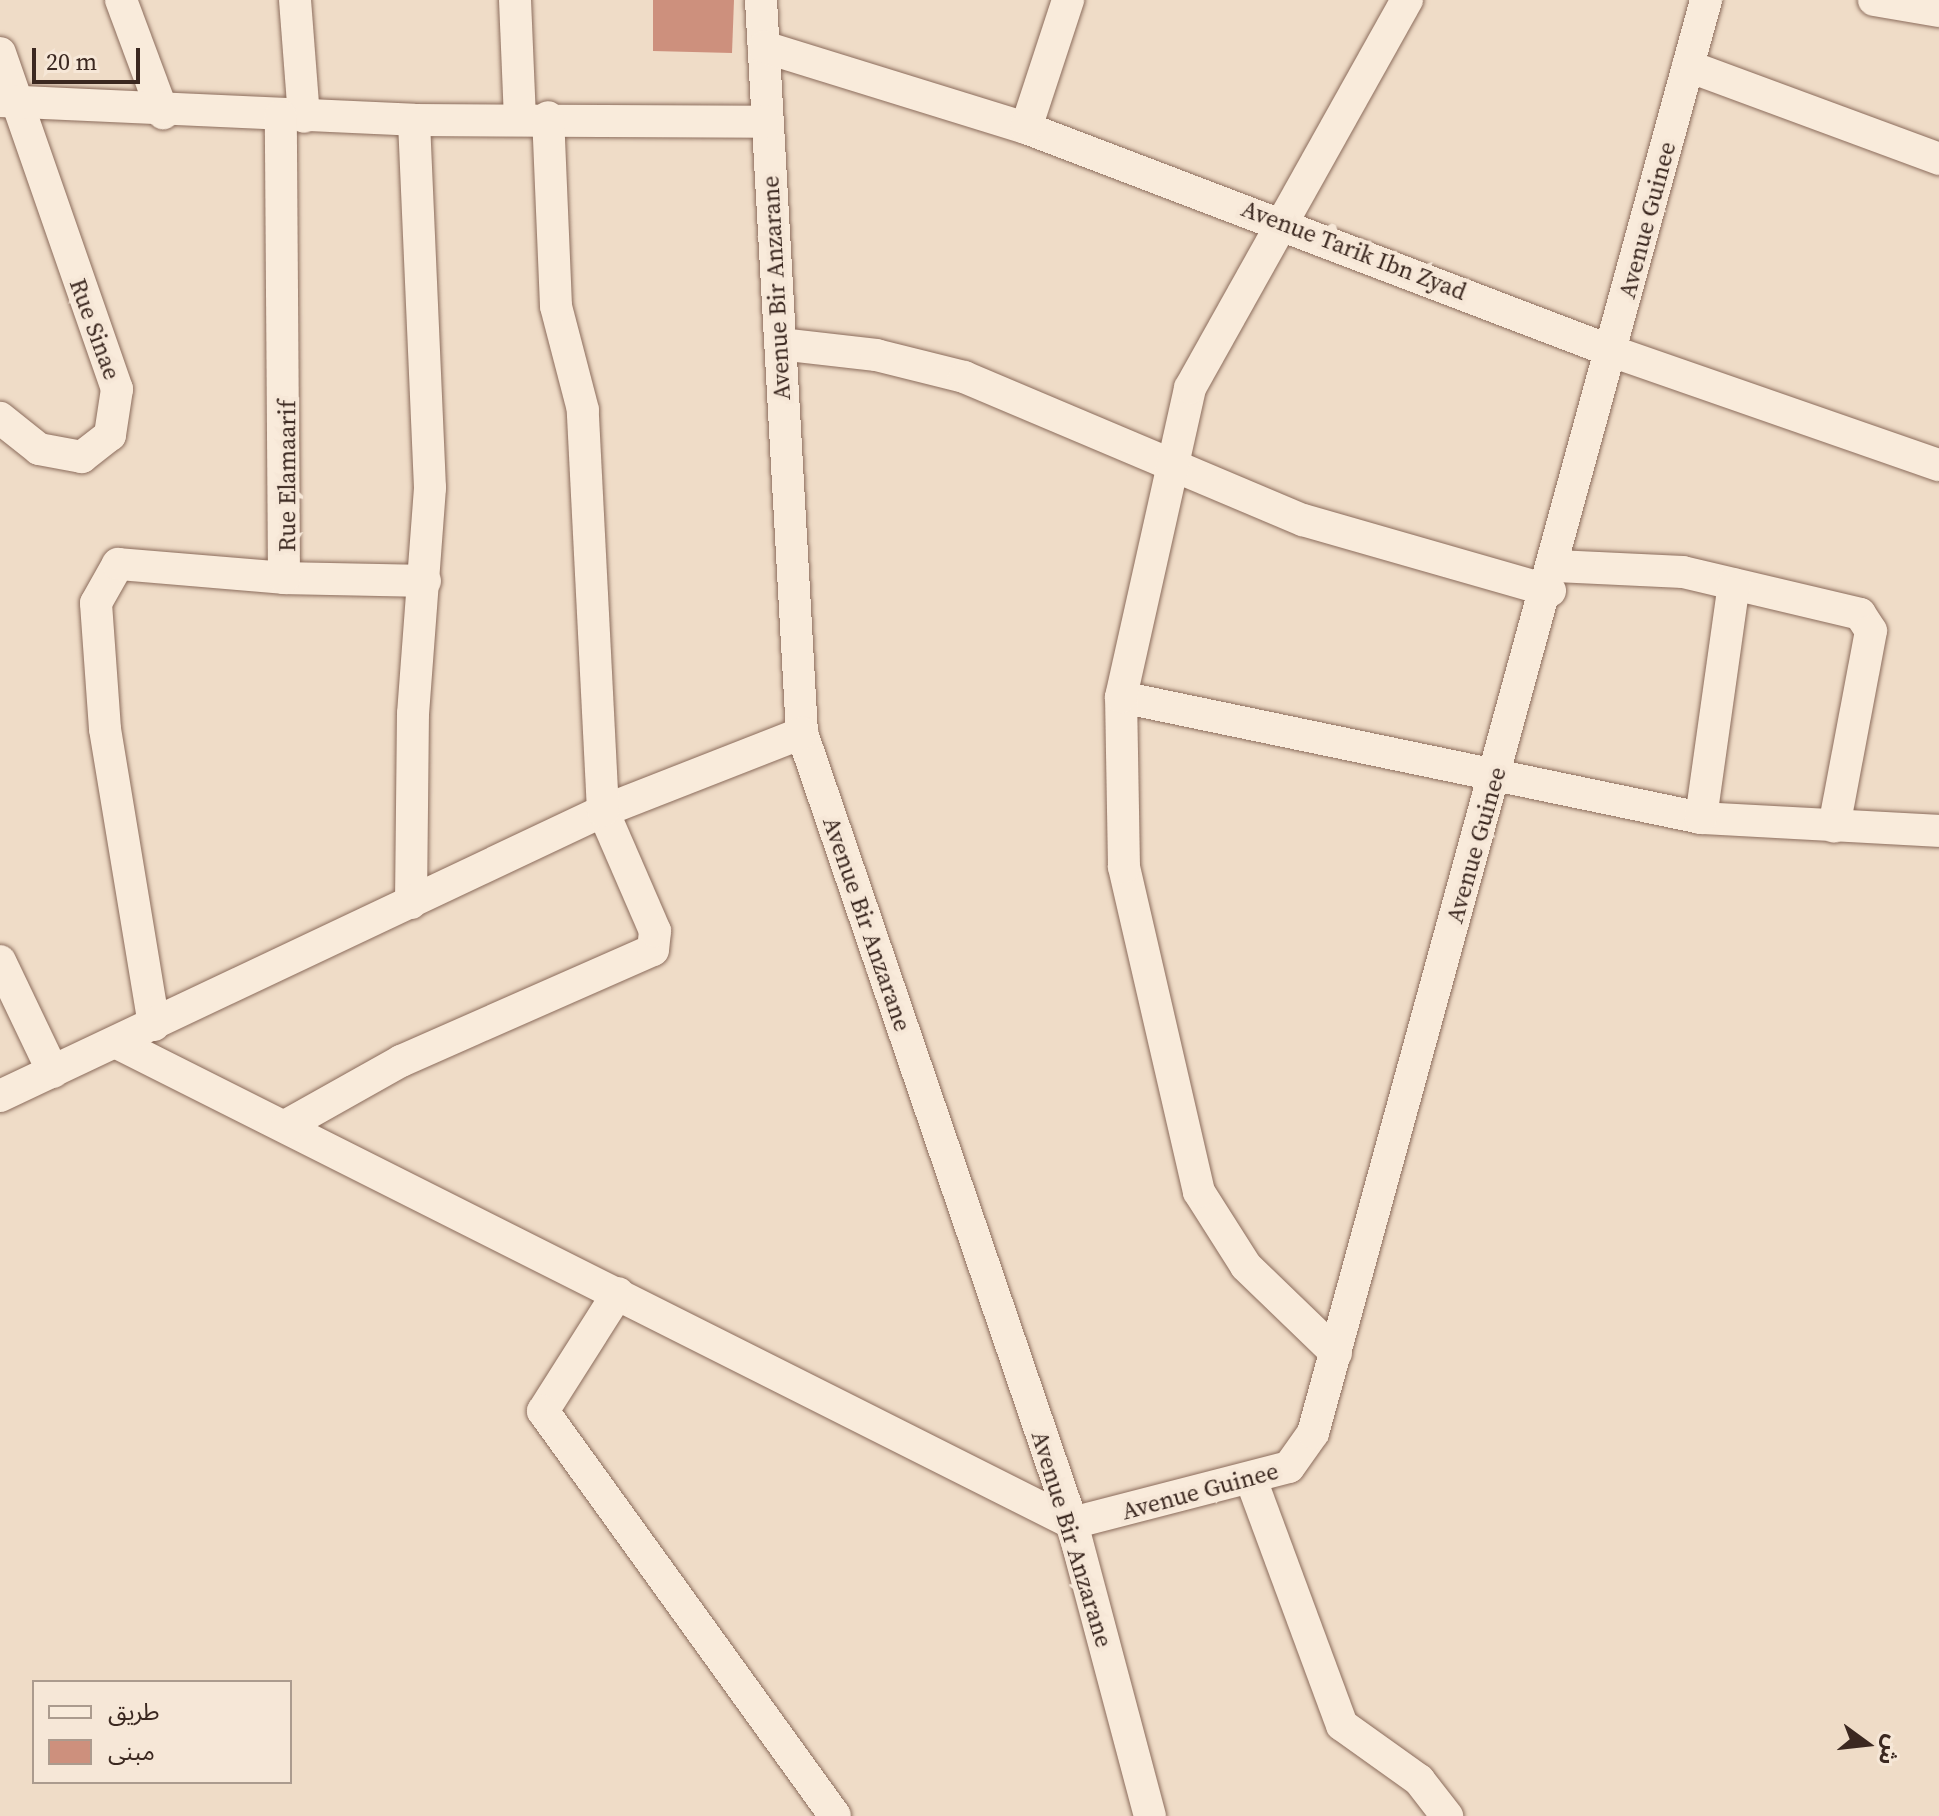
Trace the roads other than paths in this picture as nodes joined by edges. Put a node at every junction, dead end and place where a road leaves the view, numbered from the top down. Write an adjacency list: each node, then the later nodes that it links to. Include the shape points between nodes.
1 (121, 0): 14 (street)
2 (295, 0): 15 (street, Rue Elamaarif)
3 (515, 0): 16 (street)
4 (761, 0): 10 (street, Avenue Bir Anzarane)
5 (1068, 0): 19 (street)
6 (1407, 0): 21 (street)
7 (1706, 0): 12 (street, Avenue Guinee)
8 (1874, 0): 9 (street)
9 (1939, 11)
10 (764, 47): 18 (street, Avenue Bir Anzarane); 19 (street, Avenue Tarik Ibn Zyad)
11 (0, 53): 13 (street, Rue Sinae)
12 (1688, 66): 20 (street); 23 (street, Avenue Guinee)
13 (9, 101): 14 (street); 24 (street, Rue Sinae, via 114,373 117,401 110,435 82,457 39,449)
14 (163, 113): 15 (street)
15 (293, 116): 17 (street); 27 (street, Rue Elamaarif)
16 (534, 117): 17 (street); 18 (street); 34 (street, via 555,291 583,410)
17 (414, 120): 29 (street, via 430,488)
18 (767, 122): 22 (street, Avenue Bir Anzarane)
19 (1026, 128): 21 (street, Avenue Tarik Ibn Zyad)
20 (1939, 159)
21 (1287, 222): 23 (street, Avenue Tarik Ibn Zyad); 25 (street, via 1211,340)
22 (780, 344): 25 (street, via 920,363); 32 (street, Avenue Bir Anzarane)
23 (1611, 351): 26 (street, Avenue Tarik Ibn Zyad); 28 (street, Avenue Guinee)
24 (0, 418)
25 (1170, 465): 28 (street, via 1303,520); 31 (street)
26 (1939, 465)
27 (284, 578): 29 (street); 40 (street, Rue Elamaarif, via 131,563 110,568 99,589 105,729)
28 (1553, 579): 30 (street, via 1683,572); 33 (street, Avenue Guinee)
29 (425, 581): 38 (street, via 413,714)
30 (1734, 584): 35 (street); 36 (street, via 1852,611 1871,631)
31 (1121, 697): 33 (street); 46 (street, via 1124,867 1199,1192 1246,1266)
32 (802, 733): 34 (street); 48 (street, Avenue Bir Anzarane)
33 (1494, 778): 35 (street); 46 (street, Avenue Guinee)
34 (603, 811): 38 (street); 44 (street, via 655,931 646,957 401,1061)
35 (1701, 818): 36 (street)
36 (1834, 827): 37 (street)
37 (1939, 831)
38 (411, 903): 40 (street)
39 (0, 961): 42 (street)
40 (154, 1025): 41 (street)
41 (119, 1044): 42 (street); 44 (street)
42 (53, 1072): 43 (street)
43 (0, 1096)
44 (287, 1125): 45 (street)
45 (618, 1293): 48 (street); 49 (street, via 543,1411)
46 (1336, 1353): 47 (street, Avenue Guinee, via 1313,1433 1289,1467)
47 (1252, 1482): 48 (street, Avenue Guinee); 51 (street, via 1342,1725 1419,1780)
48 (1072, 1523): 50 (street, Avenue Bir Anzarane)
49 (835, 1816)
50 (1150, 1816)
51 (1447, 1816)

